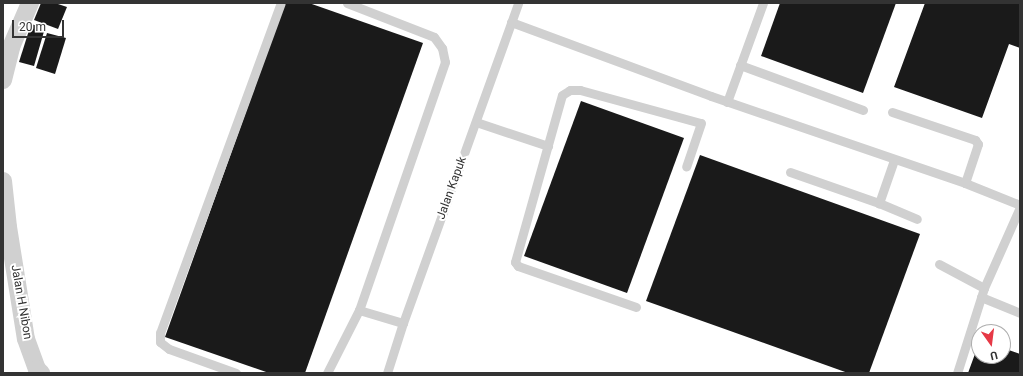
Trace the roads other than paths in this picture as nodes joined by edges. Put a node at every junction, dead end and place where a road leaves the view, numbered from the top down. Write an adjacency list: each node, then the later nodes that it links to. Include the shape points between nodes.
1 (30, 3): 8 (street, via 11,47)
2 (281, 3): 29 (lane, via 160,332 160,342 169,349)
3 (347, 3): 25 (lane, via 434,36 442,48 445,62)
4 (518, 3): 6 (lane, Jalan Kapuk)
5 (763, 3): 7 (lane)
6 (510, 22): 9 (lane); 12 (lane, Jalan Kapuk)
7 (740, 65): 9 (lane); 10 (lane)
8 (3, 80)
9 (727, 102): 14 (lane)
10 (863, 110)
11 (892, 112): 18 (lane, via 974,140 978,144)
12 (476, 122): 13 (lane); 27 (lane, Jalan Kapuk)
13 (548, 146): 15 (lane, via 562,95 570,90 580,90 701,123); 24 (lane, via 515,262 518,266)
14 (894, 160): 18 (lane); 19 (lane)
15 (686, 167)
16 (790, 172): 19 (lane)
17 (3, 181): 28 (street, Jalan H Nibon, via 26,339 37,369)
18 (965, 183): 20 (lane)
19 (880, 202): 21 (lane)
20 (1020, 206): 23 (lane)
21 (917, 219)
22 (939, 264): 23 (lane)
23 (983, 293): 26 (lane); 32 (lane)
24 (636, 307)
25 (359, 310): 27 (lane); 30 (lane)
26 (1020, 313)
27 (403, 323): 31 (lane, Jalan Kapuk)
28 (41, 373)
29 (236, 373)
30 (327, 373)
31 (387, 373)
32 (957, 373)

